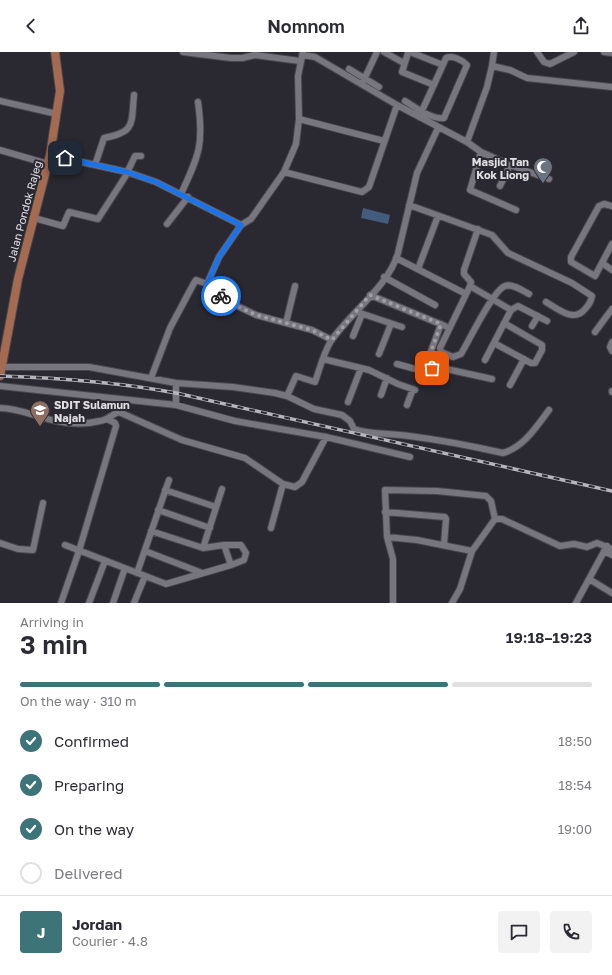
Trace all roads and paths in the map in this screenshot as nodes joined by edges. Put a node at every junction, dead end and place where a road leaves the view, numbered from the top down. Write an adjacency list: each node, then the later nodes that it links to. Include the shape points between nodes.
1 (55, 52): 25 (main road, Jalan Pondok Rajeg, via 60,91)
2 (183, 52): 10 (street, via 231,58 255,55)
3 (377, 52): 15 (street)
4 (384, 52): 11 (street)
5 (494, 52): 13 (street)
6 (537, 52): 7 (street, via 544,62 550,64)
7 (574, 52)
8 (604, 52): 9 (street)
9 (612, 53)
10 (302, 56): 15 (street, via 315,57); 27 (street, via 298,76)
11 (402, 62)
12 (443, 64): 16 (street); 16 (street, via 408,53 402,72); 24 (street, via 450,56 467,65 444,118)
13 (492, 66): 18 (street, via 510,70 527,78); 30 (street)
14 (349, 69): 15 (street)
15 (363, 81): 17 (street); 23 (street)
16 (434, 85): 24 (street)
17 (379, 87)
18 (612, 87)
19 (134, 94): 36 (street, via 131,121 127,131 121,135 104,138)
20 (0, 101): 25 (street)
21 (405, 101): 24 (street)
22 (198, 102): 42 (street, via 202,128 200,145 196,161)
23 (397, 105): 26 (street); 29 (street)
24 (422, 111): 26 (street)
25 (57, 114): 33 (main road, Jalan Pondok Rajeg)
26 (419, 117): 28 (street)
27 (299, 119): 29 (street); 39 (street, via 296,144)
28 (438, 128): 30 (street); 44 (street, via 417,173)
29 (384, 141): 39 (street, via 369,187 362,192)
30 (467, 142): 32 (street)
31 (0, 150): 35 (street)
32 (482, 152): 37 (street); 46 (street, via 470,190)
33 (50, 155): 35 (main road, Jalan Pondok Rajeg); 36 (street)
34 (141, 156): 38 (street, via 135,156)
35 (48, 164): 48 (main road, Jalan Pondok Rajeg)
36 (95, 165): 38 (street)
37 (510, 165): 40 (street); 41 (street)
38 (127, 172): 42 (street); 48 (street, via 98,219 69,212 63,226)
39 (284, 172): 50 (street, via 251,219)
40 (549, 179)
41 (500, 186)
42 (181, 194): 43 (street)
43 (188, 197): 49 (street); 50 (street)
44 (409, 205): 47 (street); 53 (street)
45 (612, 206): 54 (street, via 599,206 570,259 572,263 594,276)
46 (516, 210)
47 (438, 216): 51 (street); 55 (street)
48 (34, 218): 90 (main road, Jalan Pondok Rajeg, via 18,279)
49 (167, 224)
50 (241, 225): 58 (street, via 219,257)
51 (478, 229): 60 (street, via 464,270 471,282); 65 (street, via 495,237 508,252 572,283 592,296 591,302 582,314 577,316)
52 (612, 244): 54 (street)
53 (396, 258): 55 (street); 57 (street)
54 (602, 263): 56 (street)
55 (418, 269): 61 (street)
56 (612, 270)
57 (384, 277): 63 (street); 66 (street)
58 (207, 284): 72 (street, via 231,303 256,315); 94 (street, via 196,280 194,283 170,328)
59 (296, 286): 72 (street)
60 (470, 286): 61 (street); 64 (street)
61 (466, 294): 78 (street)
62 (529, 294): 64 (street, via 508,285)
63 (370, 295): 69 (street); 74 (street)
64 (492, 298): 68 (street); 78 (street, via 458,357 440,350)
65 (546, 302)
66 (436, 304)
67 (612, 309): 79 (street)
68 (511, 310): 70 (street, via 518,306); 75 (street)
69 (359, 313): 73 (street); 80 (street); 81 (street)
70 (538, 316): 71 (street); 76 (street)
71 (547, 321)
72 (286, 323): 81 (street, via 312,330)
73 (391, 324): 77 (street); 85 (street)
74 (441, 324): 78 (street); 91 (street, via 427,362)
75 (504, 324): 83 (street); 87 (street, via 542,345 535,363)
76 (532, 326)
77 (402, 327)
78 (449, 328)
79 (595, 332)
80 (353, 336)
81 (332, 340): 86 (street)
82 (612, 342): 84 (street)
83 (494, 343): 87 (street); 88 (street)
84 (612, 351)
85 (378, 354)
86 (322, 359): 92 (street); 101 (street, via 315,382 296,376)
87 (524, 359): 98 (street)
88 (485, 360)
89 (397, 364): 91 (street, via 419,370)
90 (1, 366): 93 (main road, Jalan Pondok Rajeg); 94 (street, via 89,367)
91 (429, 366): 96 (street)
92 (361, 368): 95 (street); 102 (street)
93 (0, 376)
94 (151, 378): 97 (street)
95 (387, 378): 100 (street); 104 (street, via 414,390)
96 (492, 379)
97 (176, 383): 101 (street, via 232,387); 103 (street)
98 (510, 385)
99 (0, 386): 103 (street)
100 (381, 395)
101 (288, 396): 106 (street, via 314,409 342,415 354,429 366,433 445,440 504,453 511,451 528,437)
102 (348, 402)
103 (176, 405): 108 (street, via 235,421)
104 (407, 405)
105 (0, 408): 107 (street, via 13,408 67,423 98,422)
106 (549, 410)
107 (107, 419): 111 (street, via 119,412 177,438 244,458); 131 (street, via 116,426)
108 (326, 437): 109 (street); 111 (street, via 302,482 295,487)
109 (410, 457)
110 (168, 480): 113 (street)
111 (283, 484): 120 (street)
112 (222, 489): 115 (street)
113 (165, 490): 115 (street); 116 (street)
114 (43, 503): 123 (street, via 33,550 18,549)
115 (216, 507): 119 (street)
116 (158, 510): 119 (street); 121 (street)
117 (385, 512): 118 (street, via 386,489 437,491 486,496 491,501); 122 (street); 126 (street, via 445,517)
118 (495, 519): 129 (street); 130 (street, via 502,519 560,546 574,544 587,547 597,543)
119 (210, 528): 128 (street)
120 (271, 528)
121 (152, 531): 128 (street); 132 (street)
122 (387, 537): 126 (street); 146 (street, via 393,559)
123 (0, 543)
124 (65, 545): 131 (street)
125 (224, 545): 128 (street); 135 (street); 135 (street, via 241,545 246,553 244,560)
126 (444, 545): 129 (street)
127 (465, 546): 129 (street)
128 (203, 548)
129 (474, 549): 147 (street, via 460,589)
130 (608, 549): 133 (street); 140 (street)
131 (79, 551): 134 (street); 142 (street)
132 (144, 551): 137 (street); 138 (street)
133 (612, 555)
134 (105, 561): 136 (street); 143 (street)
135 (231, 565): 138 (street)
136 (125, 568): 137 (street); 144 (street)
137 (137, 573): 139 (street)
138 (202, 573): 139 (street, via 166,584)
139 (145, 576): 145 (street)
140 (589, 579): 141 (street); 148 (street)
141 (612, 593)
142 (61, 603)
143 (89, 603)
144 (113, 603)
145 (134, 603)
146 (393, 603)
147 (452, 603)
148 (576, 603)

